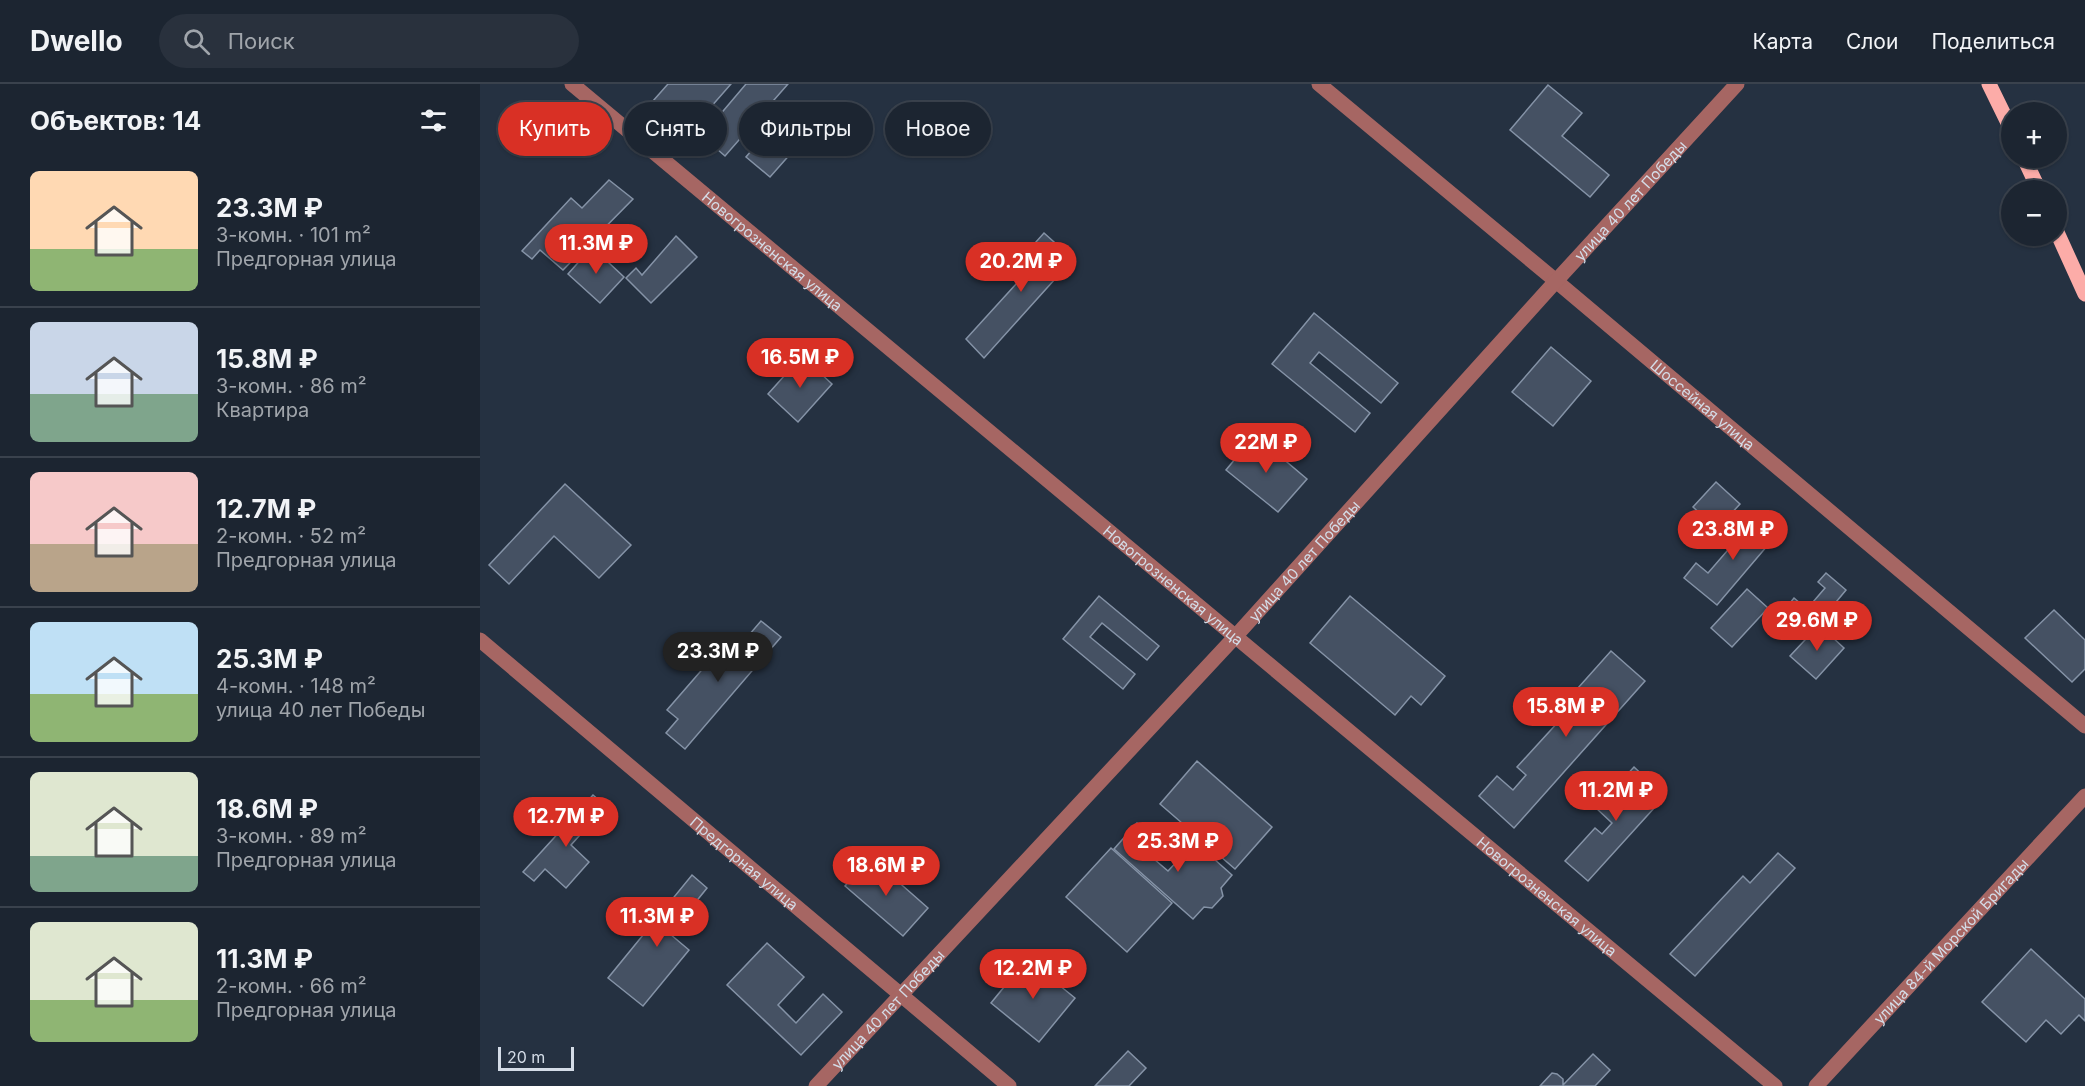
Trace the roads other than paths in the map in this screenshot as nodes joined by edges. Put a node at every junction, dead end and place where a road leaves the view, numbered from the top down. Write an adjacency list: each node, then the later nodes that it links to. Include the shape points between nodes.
1 (572, 84): 9 (street, Новогрозненская улица)
2 (1319, 84): 7 (street, Шоссейная улица)
3 (1737, 84): 7 (street, улица 40 лет Победы)
4 (1989, 84): 5 (main road)
5 (2001, 109)
6 (2063, 246): 8 (main road)
7 (1556, 281): 9 (street, улица 40 лет Победы); 11 (street, Шоссейная улица)
8 (2085, 294)
9 (1234, 638): 13 (street, улица 40 лет Победы); 16 (street, Новогрозненская улица)
10 (480, 640): 13 (street, Предгорная улица)
11 (2085, 726)
12 (2085, 796): 17 (street, улица 84-й Морской Бригады)
13 (902, 994): 14 (street, улица 40 лет Победы); 15 (street, Предгорная улица)
14 (816, 1086)
15 (1009, 1086)
16 (1774, 1086)
17 (1816, 1086)

